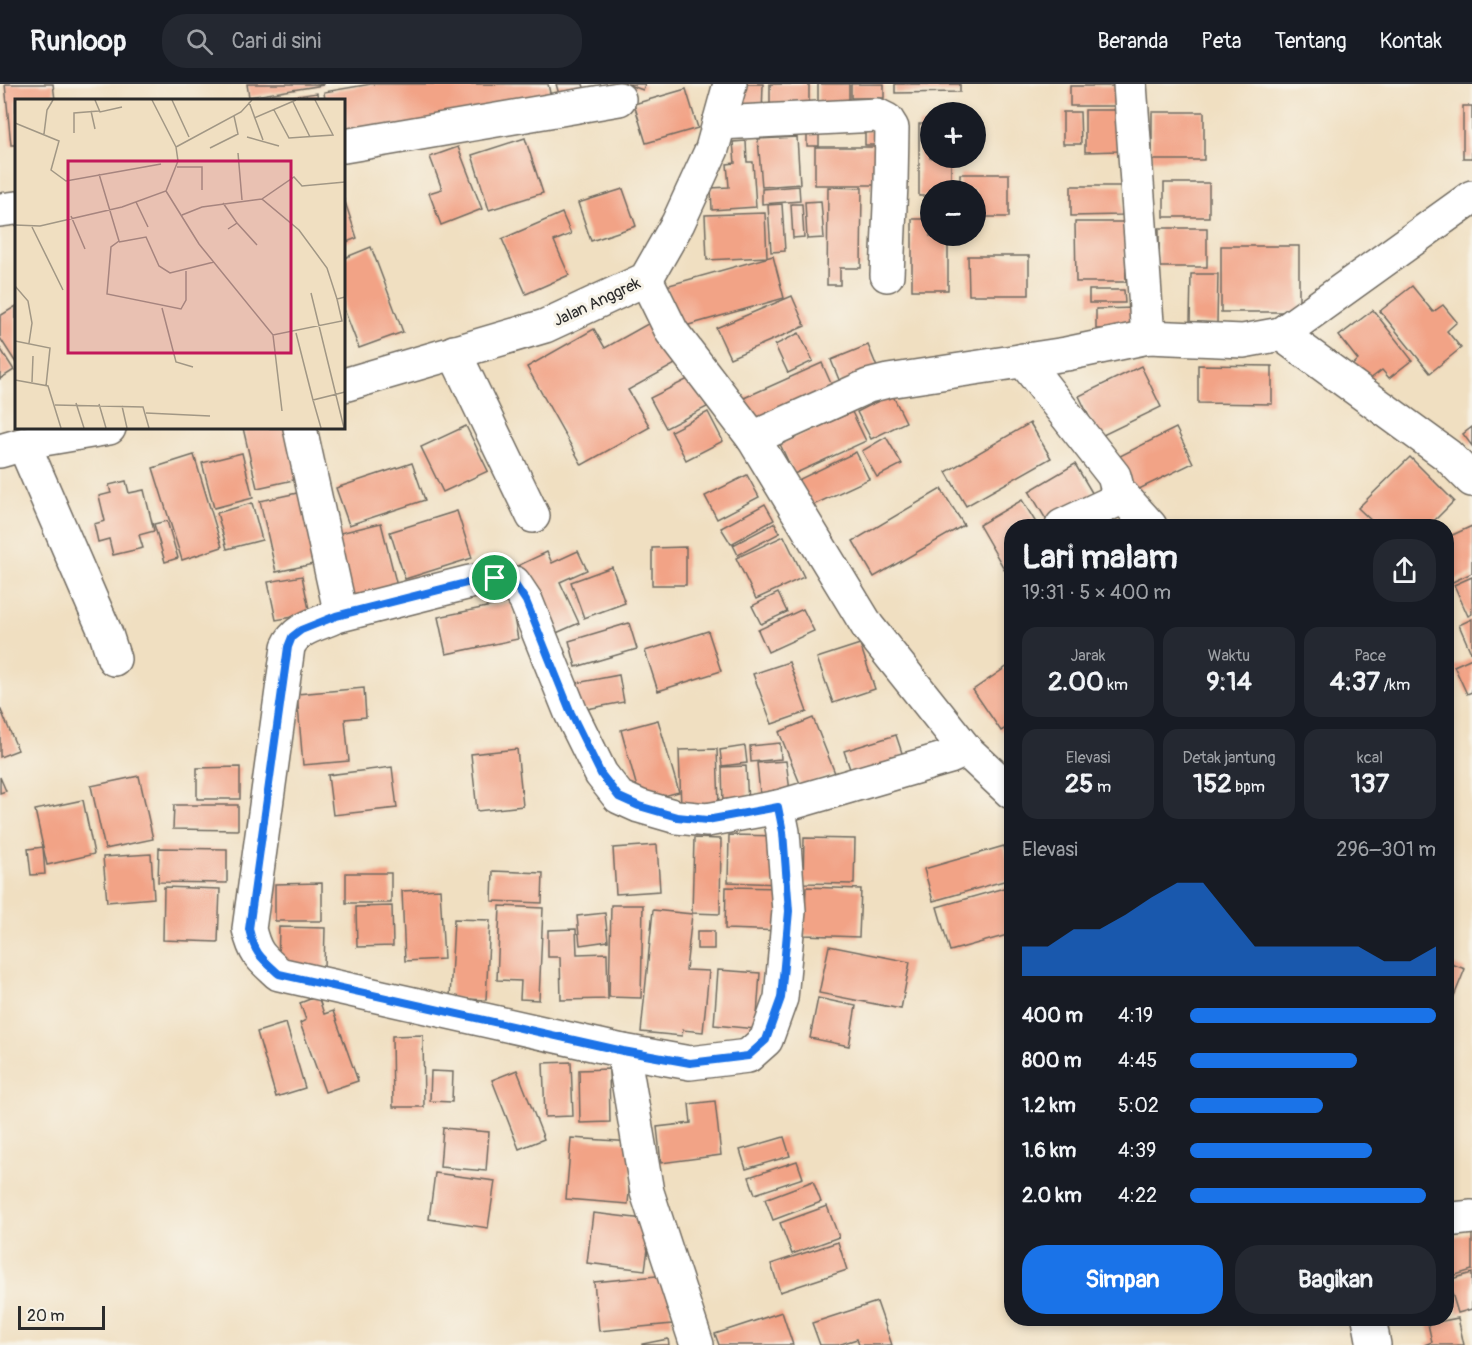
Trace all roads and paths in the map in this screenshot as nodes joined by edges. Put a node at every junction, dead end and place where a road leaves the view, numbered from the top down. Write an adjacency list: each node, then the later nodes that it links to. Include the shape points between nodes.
1 (730, 84): 4 (street, Jalan Anggrek)
2 (1130, 84): 12 (street)
3 (619, 99): 5 (street)
4 (719, 123): 9 (street, via 877,115 886,120 892,128); 10 (street, Jalan Anggrek, via 712,149 678,223)
5 (345, 146)
6 (1472, 197): 11 (street)
7 (15, 208): 8 (street)
8 (0, 210)
9 (886, 275)
10 (646, 279): 13 (street, Jalan Anggrek, via 545,326); 18 (street, via 672,332)
11 (1281, 334): 12 (street, via 1243,341); 20 (street, via 1447,455)
12 (1148, 337): 14 (street)
13 (454, 352): 15 (street, Jalan Anggrek); 22 (street)
14 (1023, 360): 18 (street, via 868,386); 21 (street, via 1114,476)
15 (345, 385)
16 (104, 429): 19 (street)
17 (300, 429): 25 (street, via 339,606)
18 (753, 438): 27 (street, via 868,627)
19 (12, 448): 26 (street, via 102,624)
20 (1472, 480)
21 (1118, 491): 23 (street, via 1117,500); 24 (street)
22 (533, 516)
23 (1077, 519)
24 (1144, 519)
25 (336, 616): 29 (street, via 470,582 495,578 514,583 526,601 601,774 619,797 668,814 707,820); 30 (street, via 301,630 288,647 249,929 253,948 279,974)
26 (114, 659)
27 (966, 750): 28 (street); 29 (street)
28 (1004, 785)
29 (778, 807): 30 (street, via 789,911 781,998 766,1040 748,1056 690,1063)
30 (623, 1051): 34 (street, via 647,1192)
31 (1472, 1217): 32 (street)
32 (1454, 1219)
33 (1370, 1326): 35 (street)
34 (697, 1345)
35 (1374, 1345)

